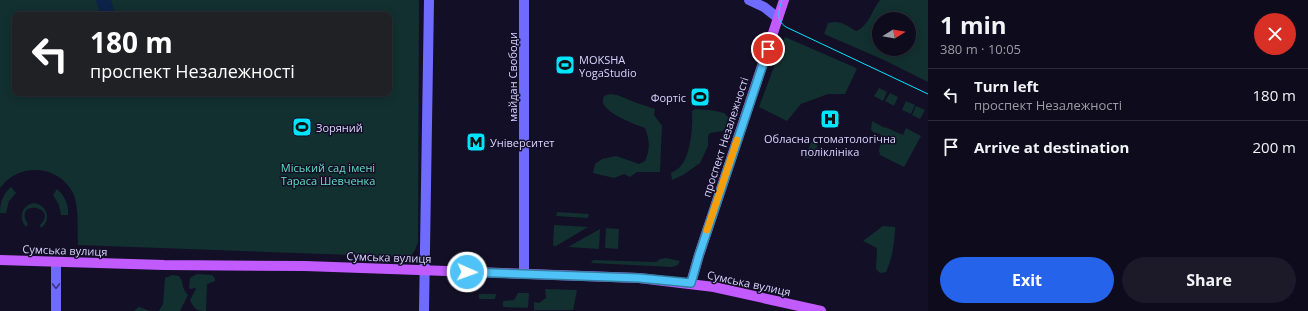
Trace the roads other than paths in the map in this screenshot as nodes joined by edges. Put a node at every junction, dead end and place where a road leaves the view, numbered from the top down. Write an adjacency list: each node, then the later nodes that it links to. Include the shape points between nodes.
1 (429, 0): 8 (main road)
2 (524, 0): 9 (main road, майдан Свободи)
3 (749, 0): 5 (main road)
4 (784, 0): 5 (main road, проспект Незалежності)
5 (778, 18): 10 (main road, проспект Незалежності)
6 (0, 260): 7 (main road, Сумська вулиця)
7 (56, 262): 8 (main road, Сумська вулиця); 11 (main road, one-way to 11)
8 (424, 270): 9 (main road, Сумська вулиця); 12 (main road)
9 (524, 274): 10 (main road, Сумська вулиця, via 639,278)
10 (691, 283): 13 (main road, Сумська вулиця)
11 (56, 311)
12 (424, 311)
13 (821, 311)

